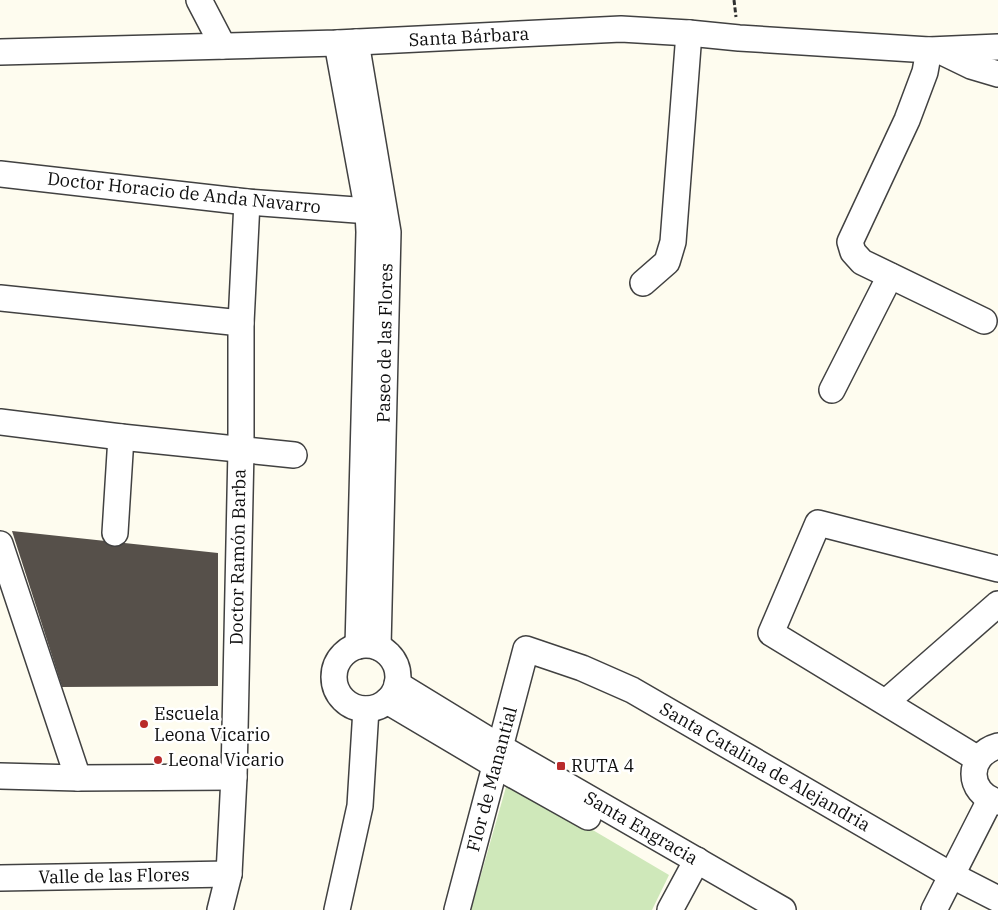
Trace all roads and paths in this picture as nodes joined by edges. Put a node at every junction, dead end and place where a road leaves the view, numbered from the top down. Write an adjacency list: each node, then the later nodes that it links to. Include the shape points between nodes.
1 (199, 0): 4 (street)
2 (689, 33): 3 (street, Santa Bárbara, via 621,30); 6 (street, Santa Bárbara); 13 (street, via 673,242 667,262)
3 (346, 43): 4 (street, Santa Bárbara); 11 (street, Paseo de las Flores)
4 (223, 46): 7 (street, Santa Bárbara)
5 (998, 47): 6 (street, Santa Bárbara)
6 (933, 50): 8 (street); 12 (street, via 907,120 850,242 853,252 862,262)
7 (0, 52)
8 (998, 74)
9 (0, 174): 10 (street, Doctor Horacio de Anda Navarro)
10 (247, 202): 11 (street, Doctor Horacio de Anda Navarro); 16 (street, Doctor Ramón Barba)
11 (377, 212): 26 (street, Paseo de las Flores, via 369,232)
12 (890, 276): 15 (street); 17 (street)
13 (643, 282)
14 (0, 298): 16 (street)
15 (984, 322)
16 (241, 323): 20 (street, Doctor Ramón Barba)
17 (832, 390)
18 (0, 422): 19 (street)
19 (121, 437): 20 (street); 22 (street)
20 (240, 449): 21 (street); 33 (street, Doctor Ramón Barba)
21 (294, 455)
22 (115, 533)
23 (0, 544): 34 (street)
24 (998, 569): 29 (street, via 818,523 771,633)
25 (998, 604): 29 (street)
26 (368, 646): 28 (street, via 389,654 396,665 398,678); 28 (street, via 347,650 335,669 334,681 338,692 354,706)
27 (526, 649): 31 (street, Flor de Manantial); 38 (street, Santa Catalina de Alejandria, via 632,690)
28 (383, 698): 31 (street, Santa Engracia); 42 (street)
29 (886, 702): 30 (street)
30 (988, 752): 35 (street, via 974,770 975,782 981,793)
31 (498, 756): 36 (street, Santa Engracia); 43 (street, Flor de Manantial)
32 (0, 776): 34 (street)
33 (234, 777): 34 (street); 37 (street, Doctor Ramón Barba)
34 (78, 778)
35 (994, 801): 38 (street)
36 (694, 867): 44 (street); 45 (street, Santa Engracia); 46 (street, Santa Engracia)
37 (229, 874): 39 (street, Valle de las Flores); 41 (street, Doctor Ramón Barba)
38 (952, 875): 40 (street, Santa Catalina de Alejandria); 47 (street)
39 (0, 878)
40 (998, 899)
41 (220, 910)
42 (337, 910)
43 (457, 910)
44 (670, 910)
45 (751, 910)
46 (783, 910)
47 (934, 910)

